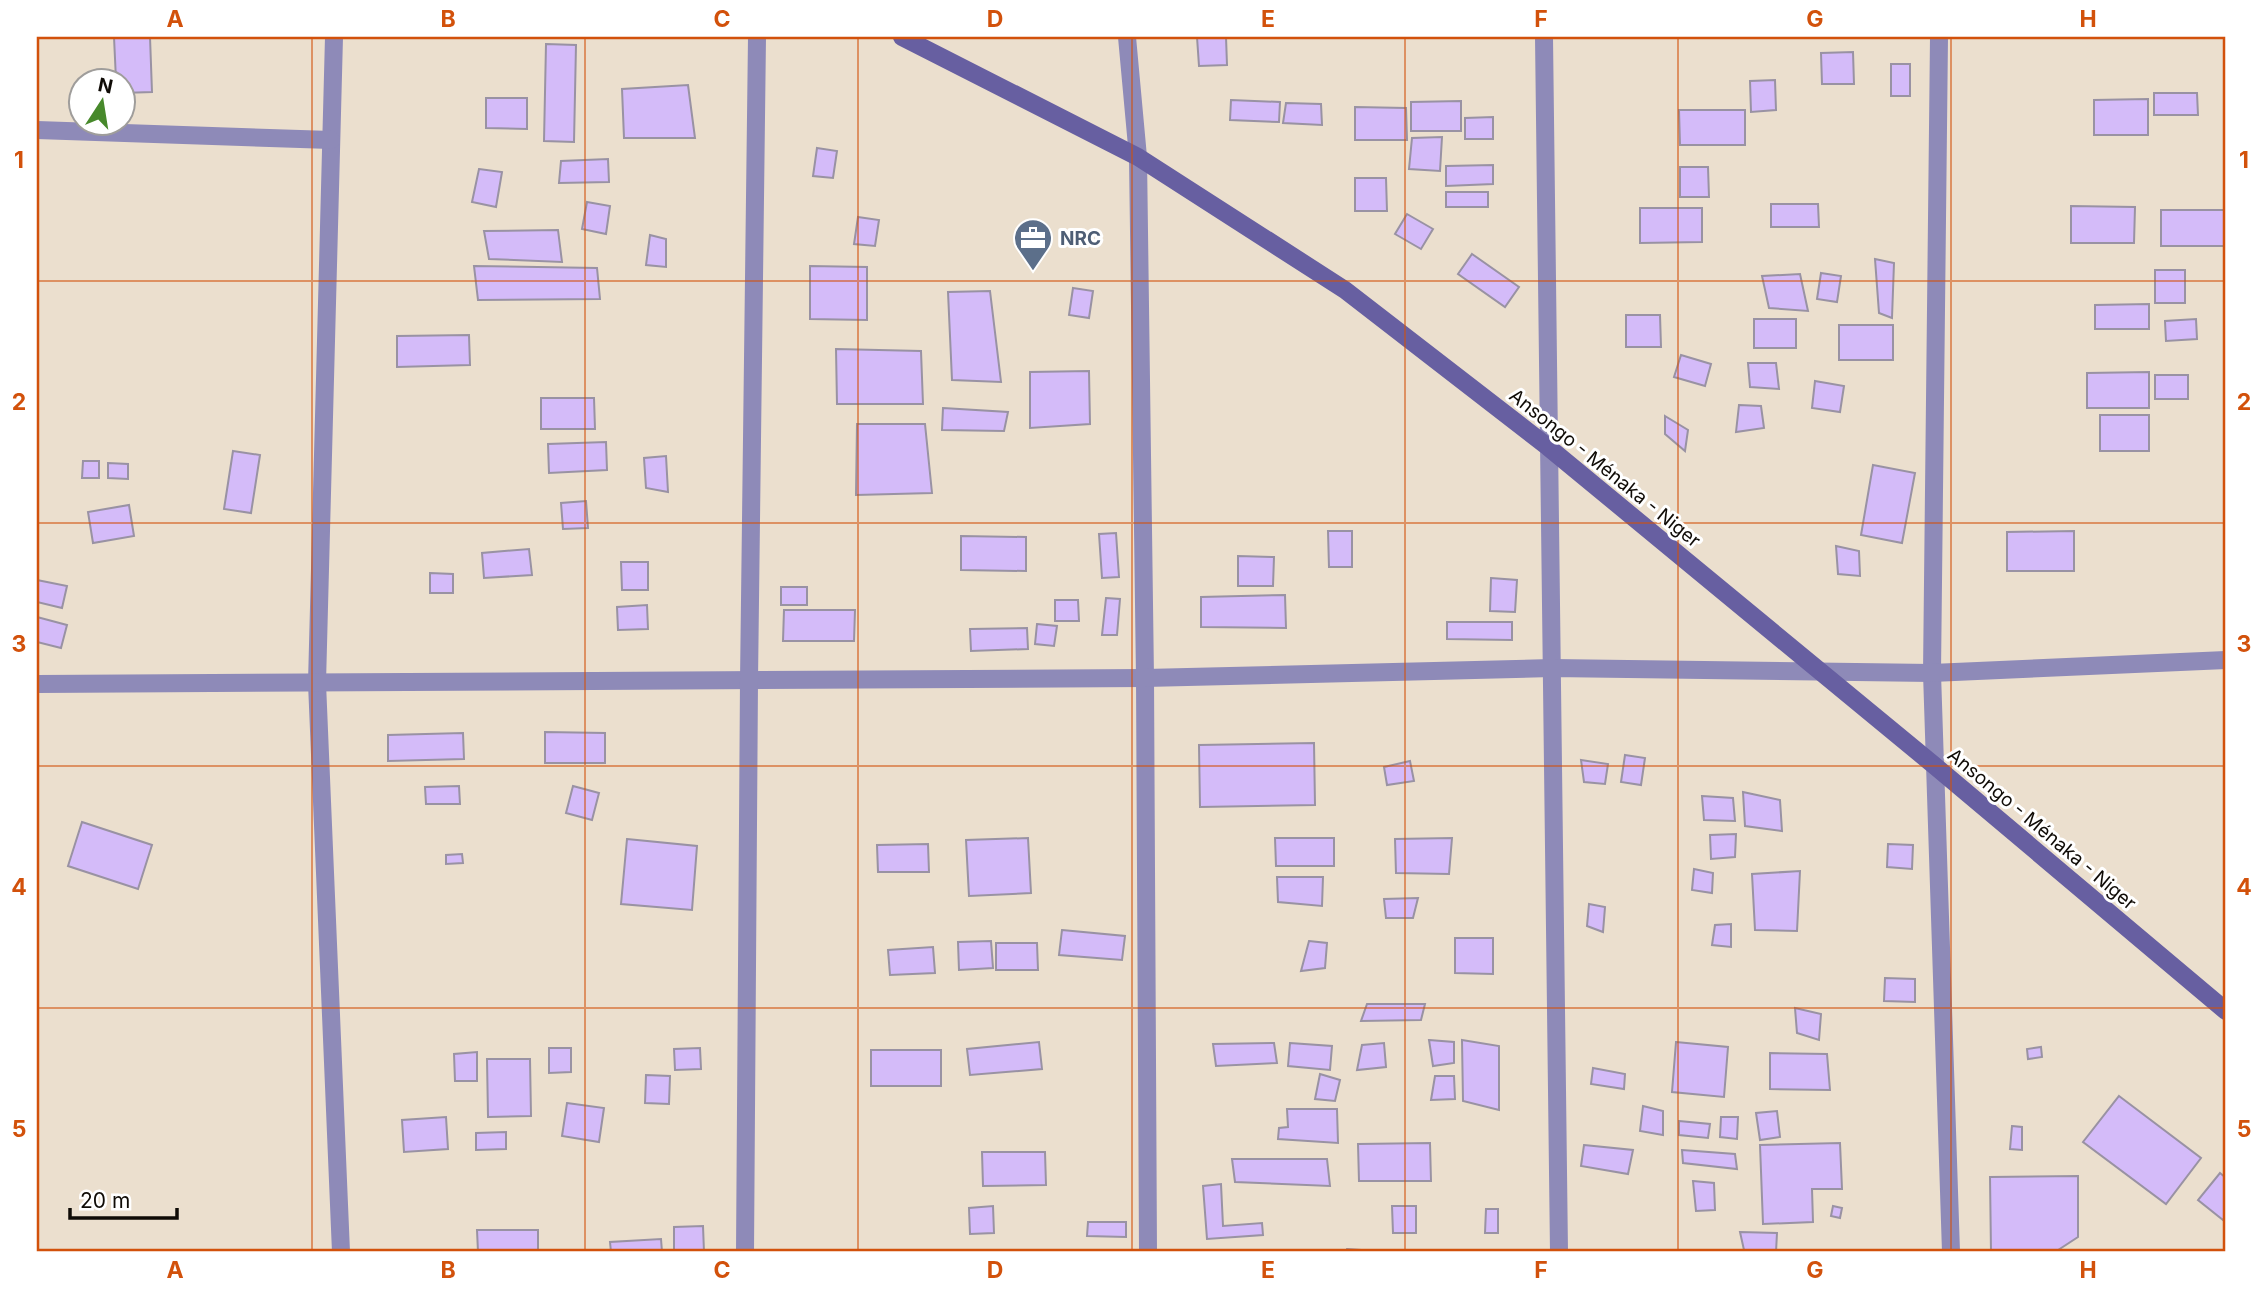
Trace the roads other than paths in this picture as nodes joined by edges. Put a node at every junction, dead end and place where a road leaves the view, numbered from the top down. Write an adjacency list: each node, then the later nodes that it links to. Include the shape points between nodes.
1 (334, 37): 8 (street)
2 (757, 37): 17 (street)
3 (902, 37): 9 (main road, Ansongo - Ménaka - Niger)
4 (1127, 37): 9 (street)
5 (1544, 37): 10 (street)
6 (1939, 37): 14 (street)
7 (37, 130): 8 (street)
8 (331, 141): 18 (street)
9 (1138, 158): 10 (main road, Ansongo - Ménaka - Niger, via 1345,290); 16 (street)
10 (1548, 447): 12 (street); 13 (main road, Ansongo - Ménaka - Niger)
11 (2226, 660): 14 (street)
12 (1552, 668): 13 (street); 16 (street); 26 (street)
13 (1821, 671): 14 (street); 21 (main road, Ansongo - Ménaka - Niger)
14 (1932, 673): 21 (street)
15 (37, 678): 20 (street)
16 (1145, 678): 17 (street); 25 (street)
17 (749, 681): 18 (street); 24 (street)
18 (317, 683): 20 (street); 23 (street)
19 (37, 684): 20 (street)
20 (57, 684)
21 (1934, 766): 22 (main road, Ansongo - Ménaka - Niger); 27 (street)
22 (2226, 1011)
23 (341, 1252)
24 (745, 1252)
25 (1147, 1252)
26 (1559, 1252)
27 (1951, 1252)

